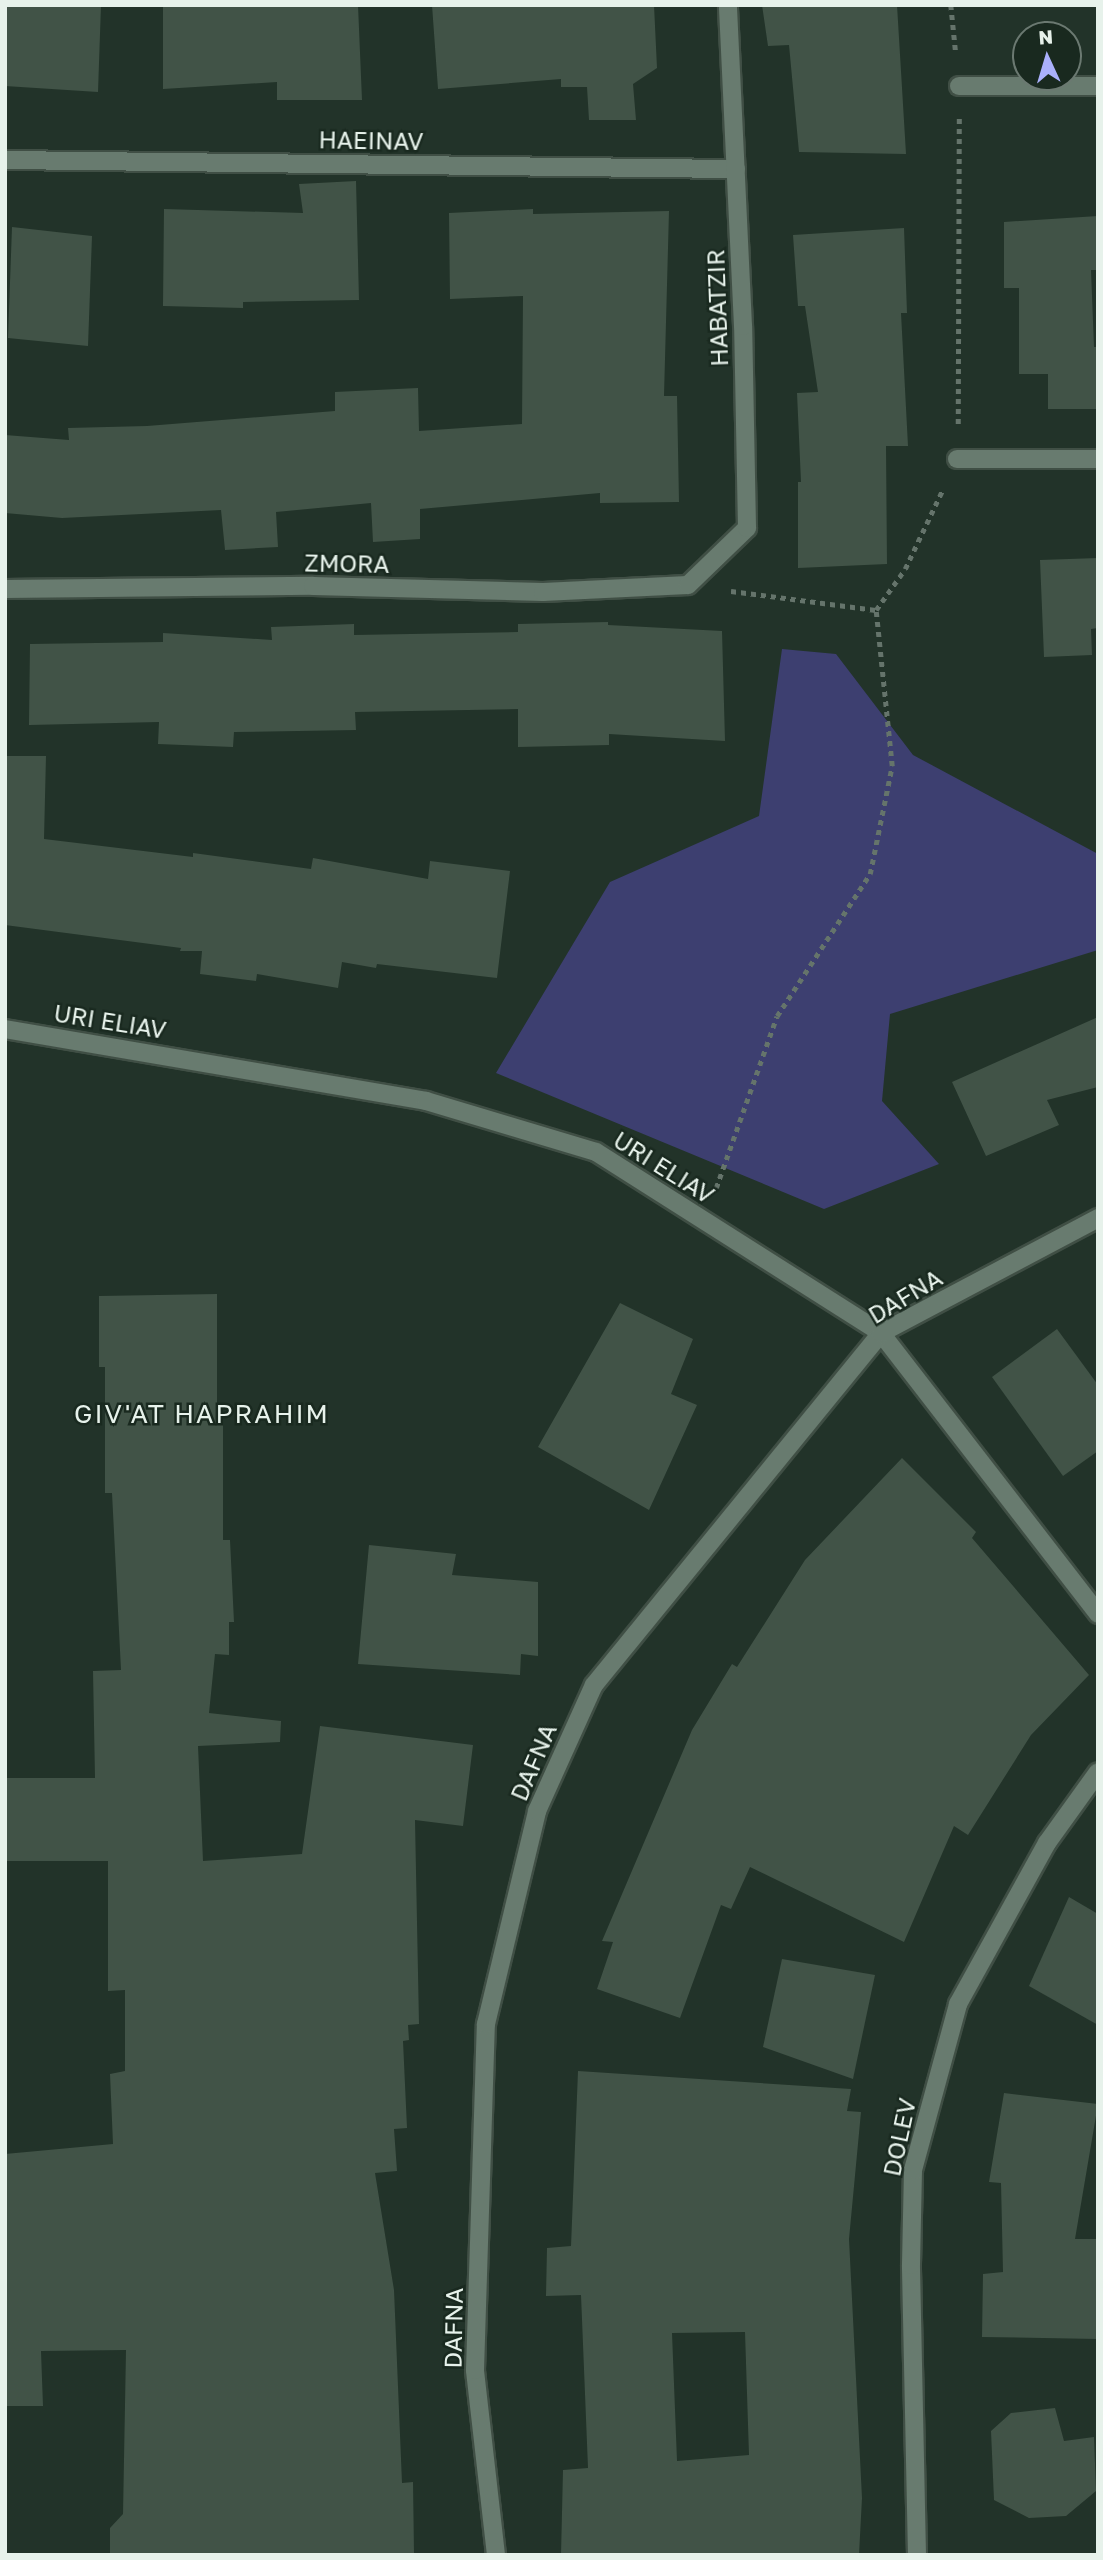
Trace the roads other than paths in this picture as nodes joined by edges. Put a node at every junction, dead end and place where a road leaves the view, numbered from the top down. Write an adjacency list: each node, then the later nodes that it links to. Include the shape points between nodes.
1 (727, 5): 5 (street, HABATZIR)
2 (960, 86): 3 (street)
3 (1098, 86)
4 (5, 160): 5 (street, HAEINAV)
5 (736, 170): 8 (street, HABATZIR, via 747,528)
6 (1098, 458): 7 (street)
7 (957, 459)
8 (688, 585): 9 (street, ZMORA, via 543,592 313,586)
9 (5, 589)
10 (5, 1029): 12 (street, URI ELIAV, via 426,1101 596,1152)
11 (1098, 1218): 12 (street, DAFNA)
12 (881, 1333): 13 (street, URI ELIAV); 15 (street, DAFNA, via 594,1685 537,1811 486,2024 475,2370)
13 (1098, 1614)
14 (1098, 1772): 16 (street, DOLEV, via 1047,1843 958,2004 913,2169)
15 (496, 2555)
16 (917, 2555)

